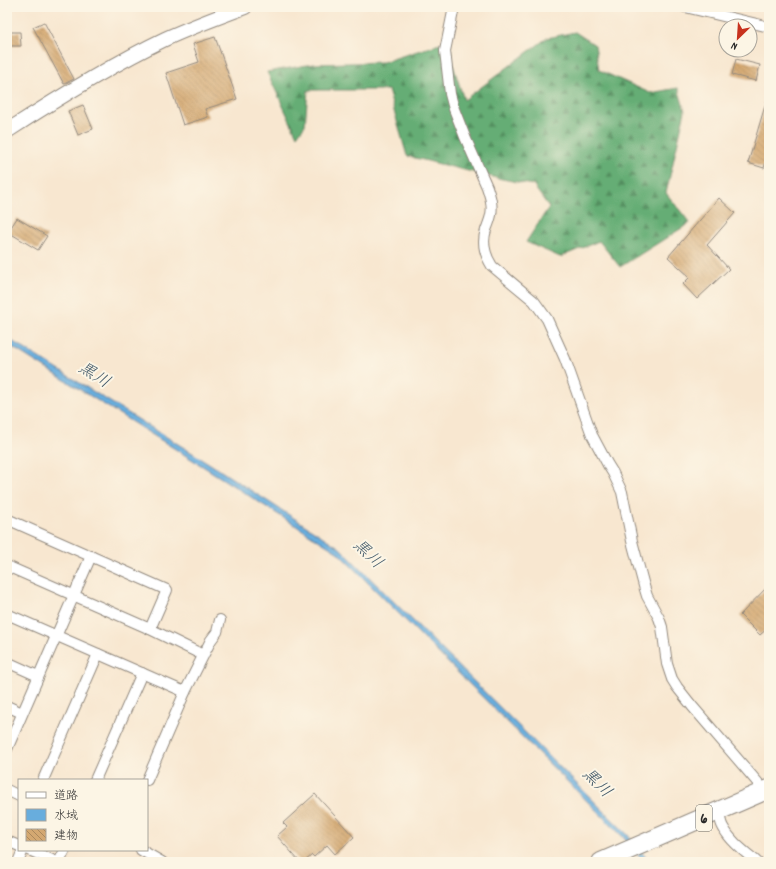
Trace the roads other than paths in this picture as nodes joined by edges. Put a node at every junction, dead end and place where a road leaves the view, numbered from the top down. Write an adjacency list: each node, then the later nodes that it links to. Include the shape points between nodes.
1 (244, 7): 5 (street, via 164,40 94,77)
2 (454, 7): 27 (street, via 446,51 450,94 490,196 491,214 484,243 490,262 534,300 547,319 565,359 592,435 622,492 644,586 662,627 667,664 672,679 692,706)
3 (685, 7): 4 (street)
4 (769, 27)
5 (7, 131)
6 (7, 519): 7 (street)
7 (91, 556): 9 (street); 12 (street, via 167,590)
8 (7, 566): 9 (street)
9 (74, 595): 12 (street); 13 (street)
10 (7, 614): 13 (street)
11 (220, 620): 15 (street, via 217,632)
12 (150, 629): 15 (street)
13 (56, 636): 14 (street); 18 (street)
14 (98, 654): 17 (street); 23 (street)
15 (203, 655): 19 (street)
16 (7, 662): 18 (street)
17 (142, 673): 19 (street); 24 (street)
18 (38, 676): 21 (street)
19 (186, 692): 25 (street)
20 (7, 706): 21 (street)
21 (22, 713): 22 (street)
22 (7, 749)
23 (43, 779)
24 (95, 779)
25 (147, 779)
26 (7, 790): 28 (street)
27 (767, 790): 29 (highway, 6)
28 (18, 796)
29 (719, 811): 39 (highway, 6); 40 (street, via 723,828 732,840)
30 (7, 840): 31 (street)
31 (18, 846)
32 (23, 851): 36 (street)
33 (31, 851): 37 (street)
34 (64, 851): 37 (street)
35 (143, 851): 38 (street)
36 (18, 862)
37 (58, 862)
38 (162, 862)
39 (601, 862)
40 (758, 862)

